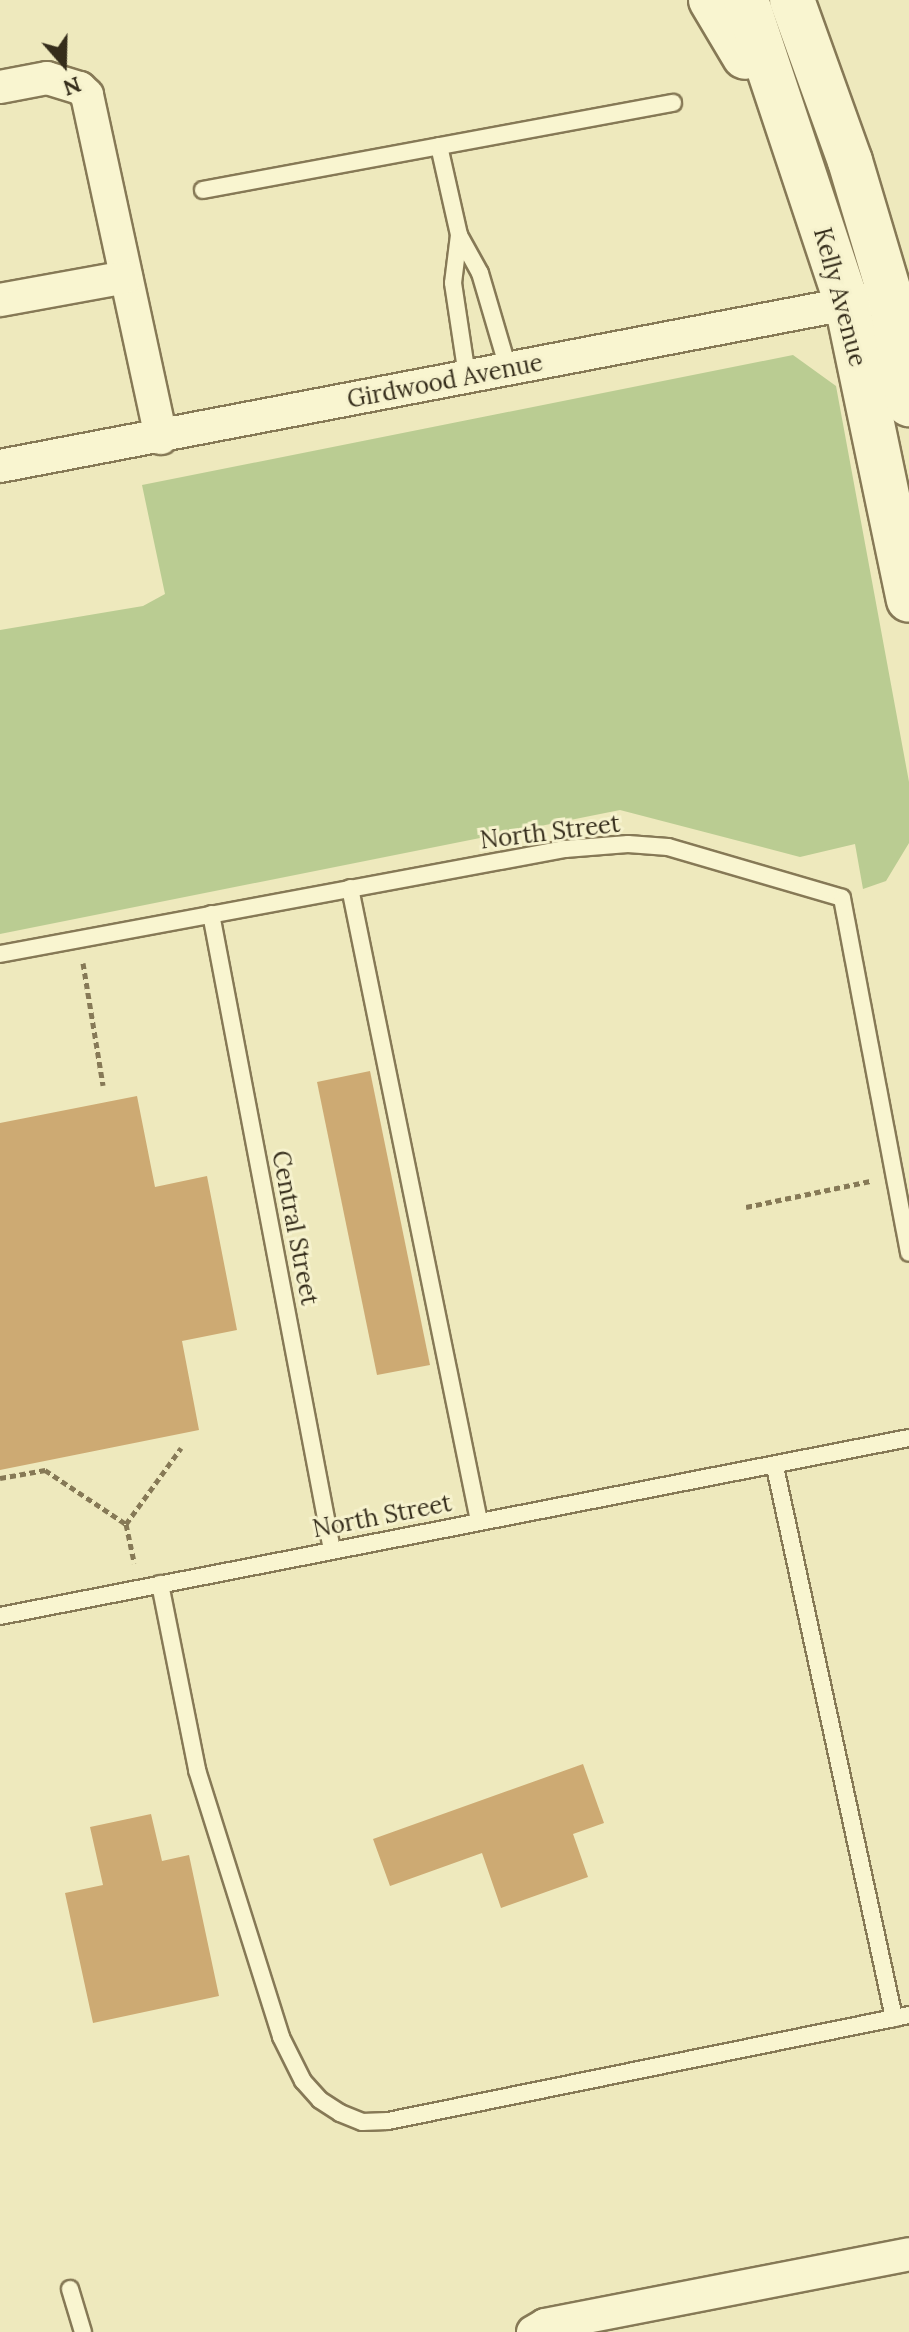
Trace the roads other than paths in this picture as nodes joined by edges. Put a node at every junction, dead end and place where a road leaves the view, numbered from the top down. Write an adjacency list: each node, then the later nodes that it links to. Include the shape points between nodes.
1 (711, 0): 9 (street, via 738,39)
2 (746, 0): 9 (street, Kelly Avenue)
3 (792, 0): 8 (street, Kelly Avenue)
4 (815, 0): 8 (street)
5 (0, 87): 12 (street, via 47,78 87,95)
6 (673, 103): 7 (lane)
7 (439, 146): 10 (lane); 11 (lane)
8 (850, 161): 13 (street, Kelly Avenue)
9 (807, 180): 15 (street, Kelly Avenue)
10 (203, 190)
11 (459, 235): 16 (lane, via 480,273); 17 (lane, via 453,283)
12 (126, 277): 14 (street); 19 (street)
13 (890, 295): 15 (street, Girdwood Avenue); 18 (street, Kelly Avenue)
14 (0, 300)
15 (847, 304): 16 (street, Girdwood Avenue); 21 (street, Kelly Avenue)
16 (508, 368): 17 (street, Girdwood Avenue)
17 (467, 376): 19 (street, Girdwood Avenue)
18 (909, 404)
19 (161, 438): 20 (street, Girdwood Avenue)
20 (0, 466)
21 (909, 600)
22 (350, 888): 23 (lane, North Street); 25 (lane, North Street, via 565,849 628,844 668,847 842,898); 28 (lane)
23 (211, 914): 24 (lane, North Street); 29 (lane, Central Street)
24 (0, 954)
25 (909, 1253)
26 (909, 1438): 27 (lane, North Street)
27 (775, 1467): 28 (lane, North Street); 32 (lane)
28 (479, 1521): 29 (lane, North Street)
29 (332, 1550): 30 (lane, North Street)
30 (160, 1584): 31 (lane, North Street); 32 (lane, via 197,1770 281,2037 303,2081 340,2113 362,2122 388,2121)
31 (0, 1616)
32 (902, 2017)
33 (909, 2254): 36 (street, via 545,2325)
34 (70, 2289): 35 (lane)
35 (83, 2332)
36 (533, 2332)

